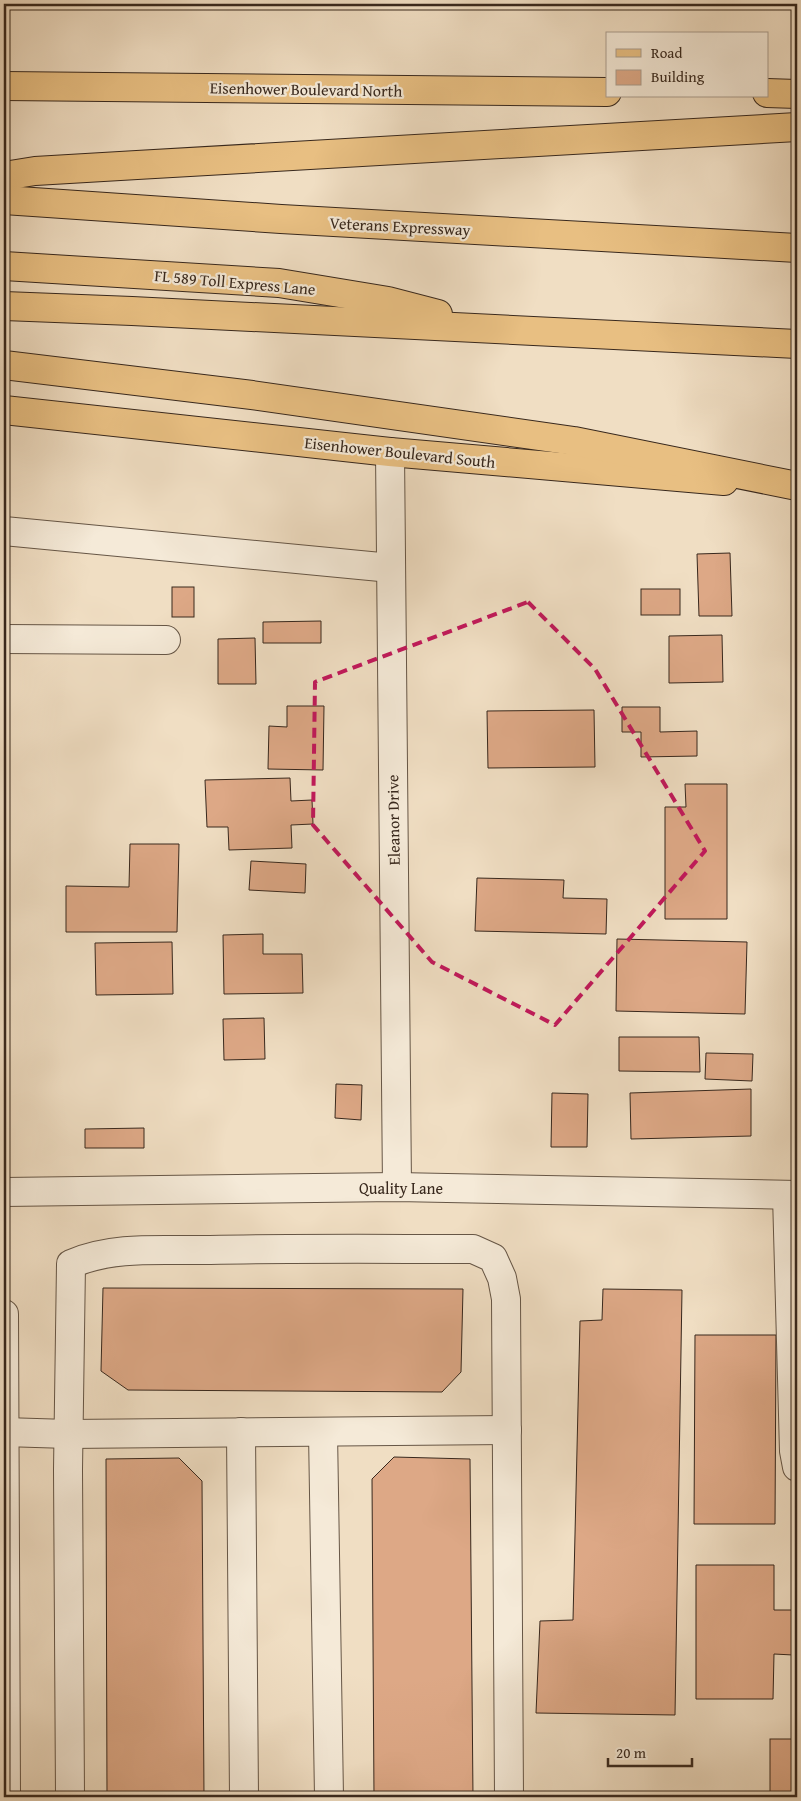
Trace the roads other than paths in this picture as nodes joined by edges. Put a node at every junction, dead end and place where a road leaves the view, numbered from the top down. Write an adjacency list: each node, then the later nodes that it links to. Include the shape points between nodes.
1 (4, 86): 2 (main road, Eisenhower Boulevard North)
2 (606, 92)
3 (768, 93): 4 (main road)
4 (797, 94)
5 (797, 127): 6 (main road, via 118,166)
6 (4, 176)
7 (4, 200): 8 (main road, Veterans Expressway)
8 (797, 248)
9 (4, 266): 11 (main road, FL 589 Toll Express Lane, via 279,283 388,301)
10 (4, 306): 11 (main road)
11 (493, 329): 12 (main road)
12 (797, 344)
13 (4, 365): 16 (main road, via 252,395 574,441)
14 (4, 410): 15 (main road, Eisenhower Boulevard South)
15 (390, 452): 16 (main road, Eisenhower Boulevard South); 18 (street, Eleanor Drive)
16 (797, 486)
17 (4, 531): 18 (street)
18 (391, 568): 21 (street, Eleanor Drive)
19 (4, 639): 20 (street)
20 (166, 640)
21 (397, 1187): 22 (street, Quality Lane); 23 (street, Quality Lane)
22 (4, 1192)
23 (792, 1195): 31 (street, via 794,1451)
24 (4, 1314): 25 (street)
25 (4, 1410): 27 (street)
26 (507, 1430): 29 (street); 30 (street, via 506,1298 493,1258 473,1249 284,1249 114,1252 72,1264); 37 (street)
27 (4, 1432): 30 (street); 32 (street)
28 (240, 1432): 29 (street); 30 (street); 35 (street)
29 (323, 1432): 36 (street)
30 (68, 1434): 34 (street)
31 (797, 1467)
32 (4, 1470): 33 (street)
33 (6, 1797)
34 (70, 1797)
35 (244, 1797)
36 (329, 1797)
37 (510, 1797)

